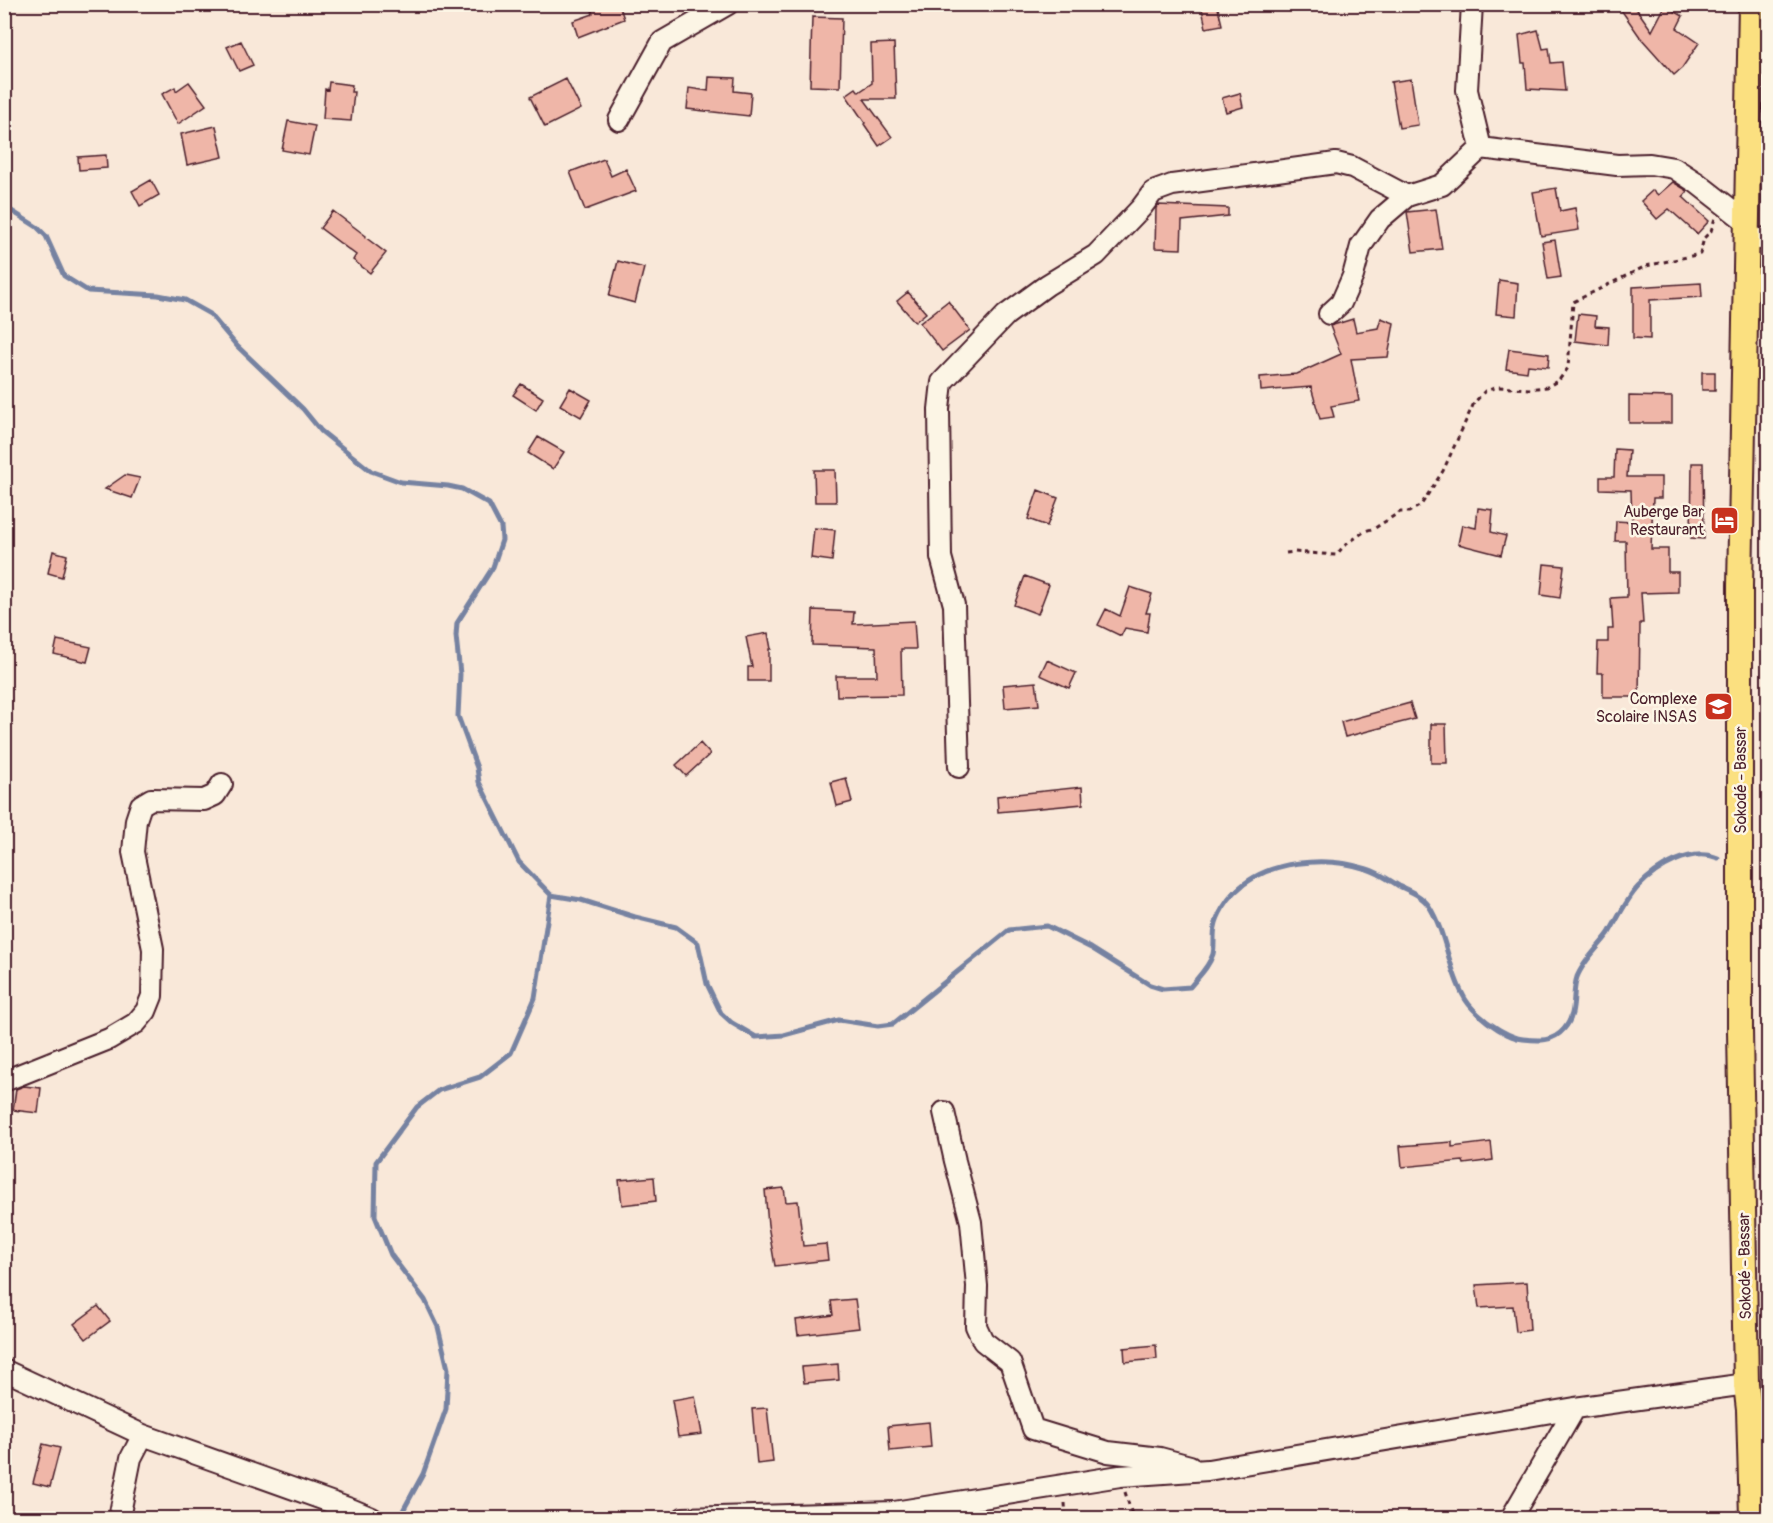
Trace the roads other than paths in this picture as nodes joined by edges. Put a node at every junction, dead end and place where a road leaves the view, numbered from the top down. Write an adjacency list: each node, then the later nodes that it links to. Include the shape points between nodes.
1 (728, 4): 4 (street, via 662,42)
2 (1472, 4): 5 (street, via 1467,90)
3 (1751, 4): 7 (main road, Sokodé - Bassar)
4 (618, 120)
5 (1481, 148): 6 (street, via 1442,185); 7 (street, via 1674,168)
6 (1407, 196): 8 (street, via 1380,219 1361,246 1341,303); 9 (street, via 1352,167 1336,163 1172,185 1153,192 1096,255 1006,315 942,382 941,557 954,605)
7 (1754, 233): 14 (main road, Sokodé - Bassar, via 1740,586 1740,1031)
8 (1329, 314)
9 (958, 767)
10 (222, 784): 11 (street, via 215,795 204,800 151,799 141,805 133,852 153,949 152,996 146,1011 136,1023 109,1040)
11 (4, 1081)
12 (944, 1112): 18 (street, via 971,1222 976,1326 983,1341 1010,1362 1033,1429 1108,1452 1160,1458)
13 (4, 1370): 17 (street)
14 (1746, 1384): 15 (street); 16 (main road, Sokodé - Bassar)
15 (1575, 1408): 18 (street); 22 (street)
16 (1759, 1410): 23 (main road, Sokodé - Bassar)
17 (142, 1435): 19 (street, via 131,1458); 20 (street)
18 (1203, 1470): 21 (street, via 1120,1476 894,1512)
19 (119, 1518)
20 (372, 1518)
21 (683, 1518)
22 (1511, 1518)
23 (1752, 1518)

